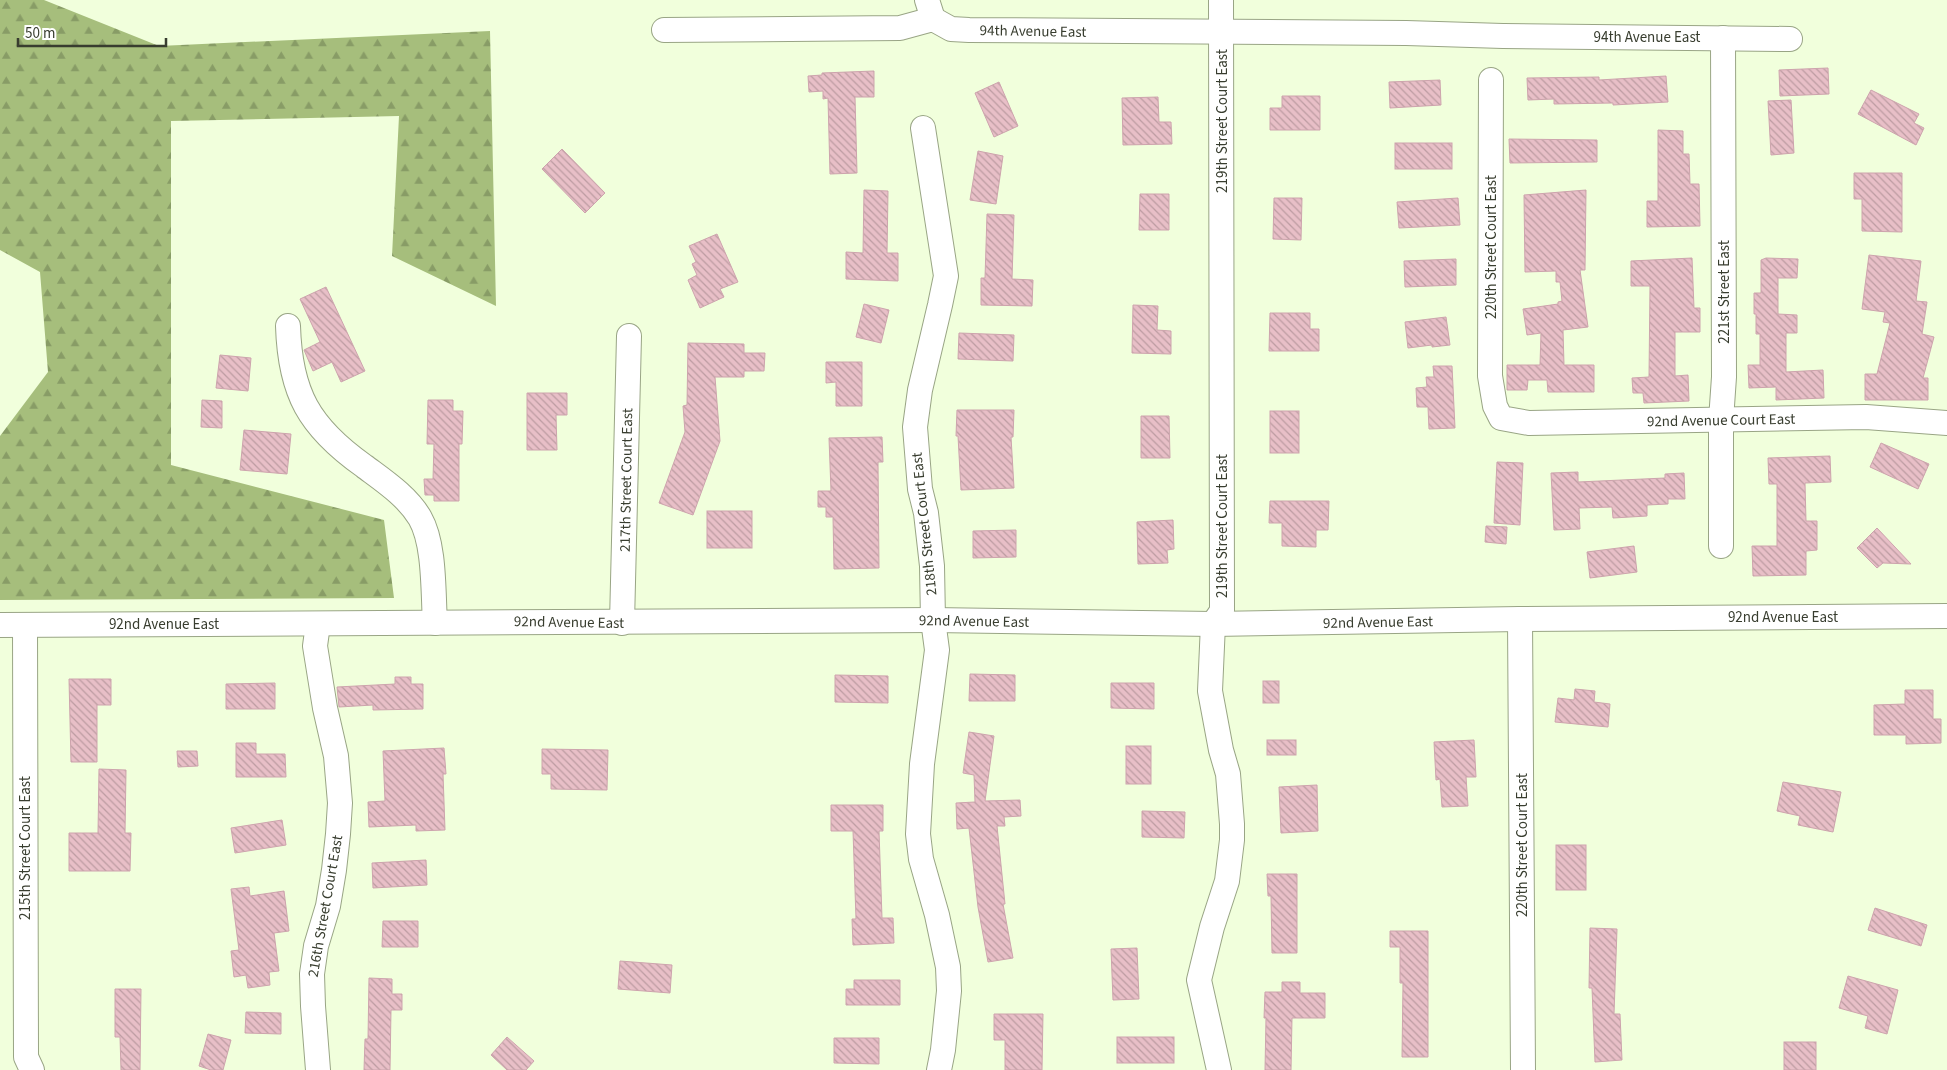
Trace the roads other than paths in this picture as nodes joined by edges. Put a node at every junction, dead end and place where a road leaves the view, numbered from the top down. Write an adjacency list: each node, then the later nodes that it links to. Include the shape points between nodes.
1 (1221, 0): 4 (street, 219th Street Court East)
2 (930, 10): 3 (street, 94th Avenue East, via 900,28); 4 (street, 94th Avenue East, via 951,29)
3 (664, 30)
4 (1222, 33): 5 (street, 94th Avenue East); 21 (street, 219th Street Court East, via 1222,611)
5 (1723, 38): 6 (street, 94th Avenue East); 12 (street, 221st Street East, via 1724,377)
6 (1790, 39)
7 (1490, 80): 11 (street, 220th Street Court East, via 1490,376)
8 (923, 128): 17 (street, 218th Street Court East, via 946,276 920,390 915,427 920,489 932,566)
9 (288, 326): 18 (street, via 292,369 307,408 333,440 400,494 420,518 430,543)
10 (629, 336): 19 (street, 217th Street Court East)
11 (1498, 413): 12 (street, 92nd Avenue Court East, via 1501,418 1529,423)
12 (1721, 420): 13 (street, 92nd Avenue Court East, via 1866,418); 14 (street, 221st Street East)
13 (1947, 424)
14 (1722, 546)
15 (1947, 616): 16 (street, 92nd Avenue East)
16 (1520, 619): 21 (street, 92nd Avenue East); 28 (street, 220th Street Court East)
17 (933, 620): 19 (street, 92nd Avenue East); 21 (street, 92nd Avenue East); 26 (street, 218th Street Court East, via 937,650 922,764 918,834 921,859 948,967 947,1010)
18 (435, 622): 19 (street, 92nd Avenue East); 20 (street, 92nd Avenue East)
19 (622, 623)
20 (318, 624): 22 (street, 92nd Avenue East); 25 (street, 216th Street Court East, via 316,646 336,756 340,803 334,870 312,974)
21 (1212, 624): 27 (street, 219th Street Court East, via 1210,691 1228,774 1232,832 1226,881 1199,980)
22 (25, 625): 23 (street, 92nd Avenue East); 24 (street, 215th Street Court East, via 26,1058)
23 (0, 626)
24 (32, 1070)
25 (318, 1070)
26 (939, 1070)
27 (1219, 1070)
28 (1523, 1070)

